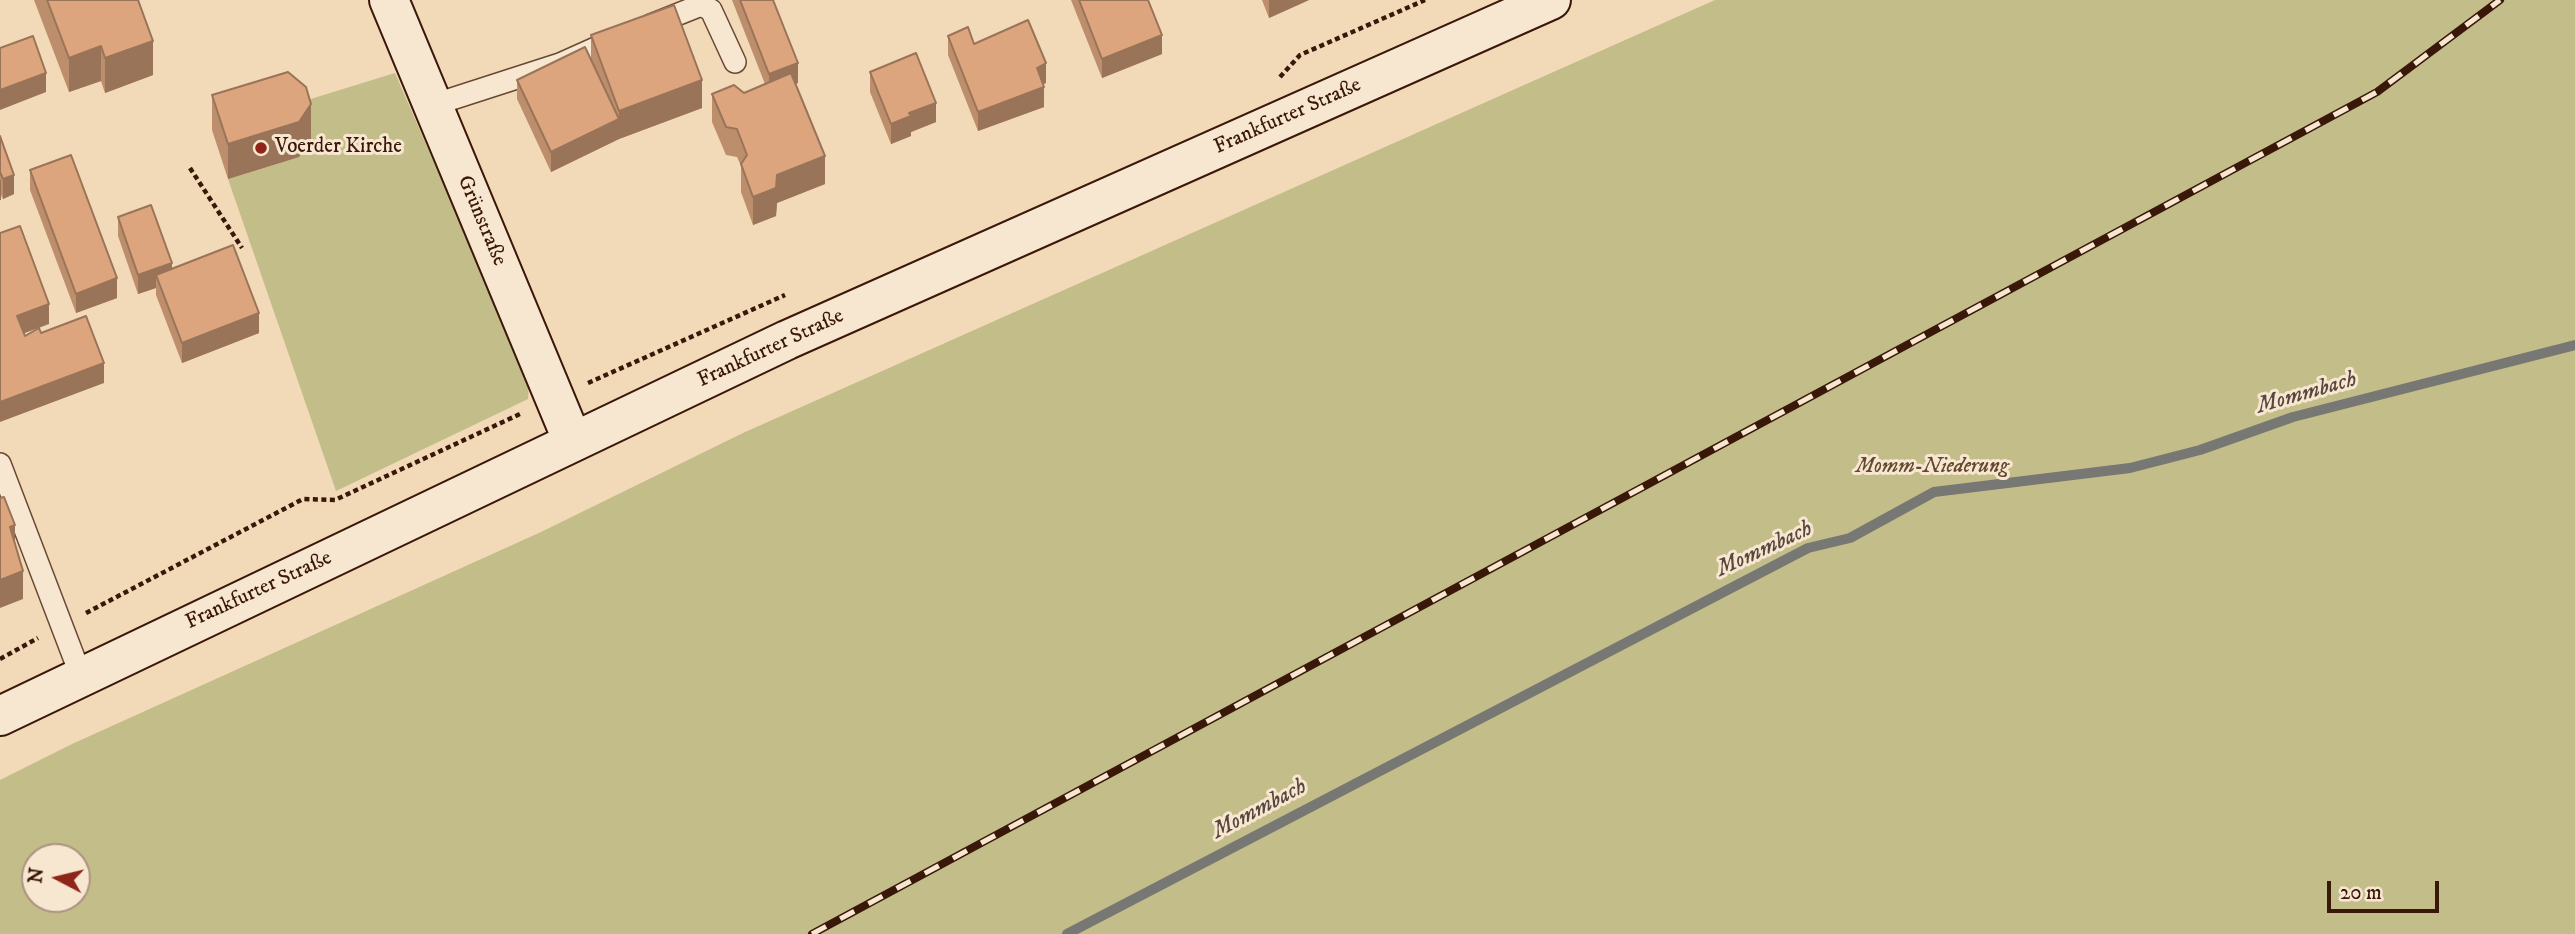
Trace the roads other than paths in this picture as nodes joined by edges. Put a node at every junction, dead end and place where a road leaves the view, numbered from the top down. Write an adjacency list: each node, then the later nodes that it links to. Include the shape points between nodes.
1 (389, 0): 4 (main road, Grünstraße)
2 (1550, 0): 5 (main road, Frankfurter Straße, via 787,340)
3 (735, 62): 4 (lane, via 711,9 701,5 560,64)
4 (433, 105): 5 (main road, Grünstraße)
5 (573, 442): 7 (main road, Frankfurter Straße)
6 (0, 464): 7 (lane)
7 (81, 676): 8 (main road, Frankfurter Straße)
8 (0, 716)

